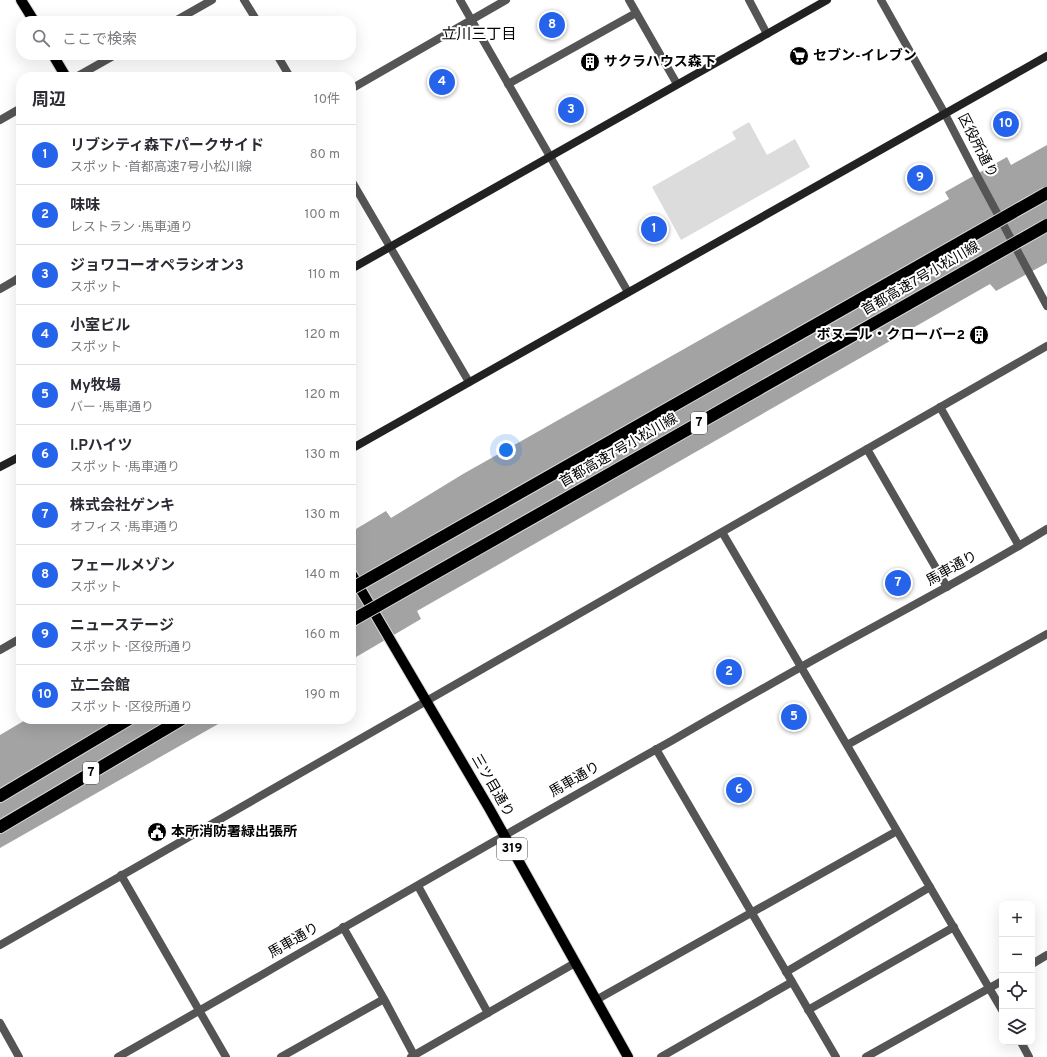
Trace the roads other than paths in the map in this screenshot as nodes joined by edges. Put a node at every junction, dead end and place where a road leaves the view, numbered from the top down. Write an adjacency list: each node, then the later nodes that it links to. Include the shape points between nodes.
1 (22, 0): 11 (main road)
2 (212, 0): 12 (street)
3 (244, 0): 13 (street)
4 (460, 0): 14 (street)
5 (506, 0): 14 (street)
6 (629, 0): 10 (street)
7 (749, 0): 15 (street)
8 (827, 0): 15 (street)
9 (881, 0): 27 (street, 区役所通り)
10 (636, 13): 23 (street); 24 (street)
11 (31, 16)
12 (184, 16)
13 (254, 16)
14 (472, 20): 23 (street); 25 (street)
15 (767, 34): 24 (street)
16 (1047, 56): 27 (street)
17 (56, 60): 20 (main road)
18 (106, 60): 21 (street)
19 (280, 60): 22 (street)
20 (63, 72)
21 (85, 72)
22 (287, 72)
23 (508, 84): 29 (street)
24 (678, 84): 29 (street)
25 (356, 85)
26 (16, 111): 28 (street)
27 (946, 114): 37 (street); 38 (street, 区役所通り, bridge)
28 (0, 120)
29 (550, 156): 33 (street); 37 (street)
30 (356, 188): 33 (street)
31 (1047, 193): 50 (highway, 首都高速7号小松川線 / 7, bridge)
32 (1047, 225): 52 (highway, 首都高速7号小松川線 / 7, bridge)
33 (391, 246): 34 (street); 40 (street)
34 (356, 266)
35 (16, 283): 36 (street)
36 (0, 289)
37 (628, 292): 40 (street)
38 (1047, 306)
39 (1047, 346): 41 (street)
40 (469, 382): 42 (street)
41 (940, 407): 43 (street); 48 (street)
42 (356, 446)
43 (867, 449): 47 (street); 51 (street)
44 (16, 459): 45 (street)
45 (0, 467)
46 (1047, 529): 48 (street, 馬車通り)
47 (722, 532): 56 (street); 57 (street)
48 (1019, 546): 51 (street, 馬車通り)
49 (356, 581): 57 (main road, 三ツ目通り / 319)
50 (356, 586)
51 (947, 587): 56 (street, 馬車通り)
52 (356, 618)
53 (1047, 634): 60 (street)
54 (16, 641): 55 (street)
55 (0, 650)
56 (801, 667): 60 (street); 61 (street, 馬車通り)
57 (427, 700): 65 (main road, 三ツ目通り / 319); 66 (street)
58 (121, 724): 62 (highway, 7)
59 (174, 724): 63 (highway, 7)
60 (847, 746): 64 (street)
61 (656, 749): 65 (street, 馬車通り); 69 (street)
62 (0, 796)
63 (0, 827)
64 (897, 831): 68 (street); 69 (street)
65 (504, 836): 67 (street, 馬車通り); 75 (main road, 三ツ目通り / 319)
66 (121, 875): 72 (street); 84 (street)
67 (418, 886): 71 (street, 馬車通り); 85 (street)
68 (930, 887): 70 (street); 76 (street)
69 (751, 912): 76 (street); 81 (street)
70 (954, 926): 79 (street); 83 (street)
71 (343, 927): 80 (street); 84 (street, 馬車通り)
72 (0, 945)
73 (1047, 955): 74 (street)
74 (1035, 962)
75 (575, 963): 81 (main road, 三ツ目通り / 319); 85 (street)
76 (786, 972): 77 (street)
77 (792, 982): 83 (street); 94 (street)
78 (999, 983): 79 (street)
79 (990, 988): 82 (street); 96 (street)
80 (384, 999): 88 (street); 92 (street)
81 (596, 1000): 93 (main road, 三ツ目通り / 319)
82 (1001, 1009)
83 (808, 1010): 95 (street)
84 (199, 1011): 90 (street, 馬車通り); 91 (street)
85 (488, 1013): 88 (street)
86 (0, 1023): 89 (street)
87 (1023, 1045): 97 (street)
88 (413, 1056)
89 (19, 1057)
90 (118, 1057)
91 (226, 1057)
92 (281, 1057)
93 (628, 1057)
94 (661, 1057)
95 (836, 1057)
96 (866, 1057)
97 (1030, 1057)

